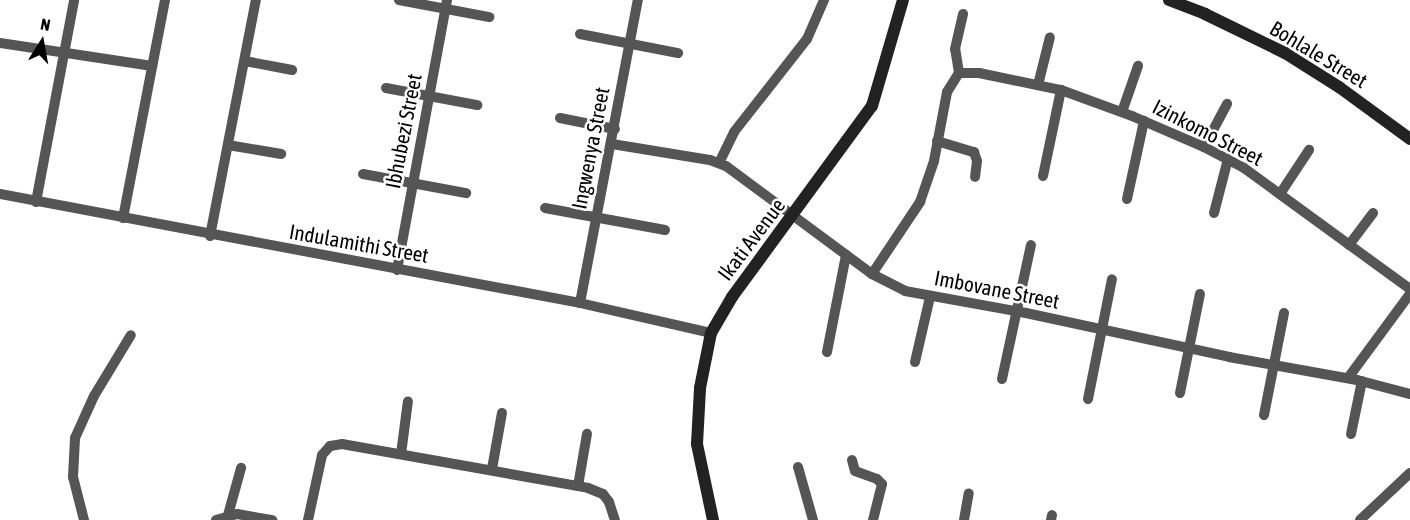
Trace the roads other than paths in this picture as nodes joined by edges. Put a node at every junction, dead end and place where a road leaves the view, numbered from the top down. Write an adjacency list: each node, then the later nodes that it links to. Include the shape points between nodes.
1 (74, 0): 16 (street)
2 (165, 0): 19 (street)
3 (256, 0): 18 (street)
4 (399, 0): 9 (street)
5 (638, 0): 15 (street, Ingwenya Street)
6 (824, 0): 41 (street, via 807,39 734,132)
7 (903, 0): 54 (street, Ikati Avenue, via 872,106)
8 (1169, 0): 33 (street, Bohlale Street, via 1285,53)
9 (446, 4): 11 (street); 26 (street, Ibhubezi Street)
10 (963, 14): 22 (street, via 955,49)
11 (489, 17)
12 (580, 34): 15 (street)
13 (1050, 37): 23 (street)
14 (0, 42): 16 (street)
15 (630, 44): 17 (street); 32 (street, Ingwenya Street)
16 (63, 51): 19 (street); 50 (street)
17 (678, 53)
18 (245, 61): 21 (street); 36 (street)
19 (152, 66): 55 (street)
20 (1138, 66): 29 (street)
21 (292, 69)
22 (959, 73): 23 (street, Izinkomo Street, via 979,73); 34 (street, via 947,92)
23 (1038, 85): 25 (street, Izinkomo Street)
24 (386, 87): 26 (street)
25 (1061, 90): 29 (street, Izinkomo Street); 43 (street)
26 (429, 96): 28 (street); 45 (street, Ibhubezi Street)
27 (1227, 104): 37 (street)
28 (477, 105)
29 (1122, 112): 31 (street, Izinkomo Street)
30 (560, 118): 32 (street)
31 (1144, 121): 37 (street, Izinkomo Street); 49 (street)
32 (615, 129): 35 (street, Ingwenya Street)
33 (1410, 139)
34 (937, 141): 44 (street, via 974,152); 63 (street, via 920,202)
35 (612, 144): 41 (street, Imbovane Street); 56 (street, Ingwenya Street)
36 (228, 145): 39 (street); 58 (street)
37 (1204, 147): 40 (street, Izinkomo Street)
38 (1309, 150): 48 (street)
39 (281, 154)
40 (1228, 159): 48 (street, Izinkomo Street); 52 (street)
41 (719, 163): 54 (street, Imbovane Street)
42 (363, 174): 45 (street)
43 (1043, 176)
44 (975, 177)
45 (413, 183): 46 (street); 62 (street, Ibhubezi Street)
46 (466, 193)
47 (0, 194): 50 (street, Indulamithi Street)
48 (1280, 194): 60 (street, Izinkomo Street)
49 (1127, 199)
50 (36, 202): 55 (street, Indulamithi Street)
51 (545, 208): 56 (street)
52 (1214, 213)
53 (1373, 213): 60 (street)
54 (793, 217): 61 (street, Imbovane Street); 73 (street, Ikati Avenue, via 732,297)
55 (123, 218): 58 (street, Indulamithi Street)
56 (596, 218): 57 (street); 69 (street, Ingwenya Street)
57 (665, 230)
58 (210, 236): 62 (street, Indulamithi Street)
59 (1031, 245): 70 (street)
60 (1349, 245): 65 (street, Izinkomo Street)
61 (846, 255): 63 (street, Imbovane Street); 76 (street)
62 (397, 270): 69 (street, Indulamithi Street)
63 (873, 274): 68 (street, Imbovane Street, via 891,285)
64 (1112, 279): 72 (street)
65 (1410, 289)
66 (1200, 294): 75 (street)
67 (1410, 294): 79 (street)
68 (930, 297): 70 (street, Imbovane Street); 77 (street)
69 (580, 303): 73 (street, Indulamithi Street)
70 (1016, 311): 72 (street, Imbovane Street); 80 (street)
71 (1284, 313): 78 (street)
72 (1103, 329): 75 (street, Imbovane Street); 84 (street)
73 (711, 333): 104 (street, Ikati Avenue, via 699,399 696,444)
74 (131, 335): 99 (street, via 94,396 75,438 73,477)
75 (1188, 348): 78 (street, Imbovane Street); 82 (street)
76 (827, 352)
77 (915, 362)
78 (1275, 366): 79 (street, Imbovane Street); 87 (street)
79 (1348, 378): 81 (street, Imbovane Street)
80 (1002, 379)
81 (1362, 381): 83 (street, Imbovane Street); 89 (street)
82 (1180, 393)
83 (1410, 394)
84 (1088, 399)
85 (408, 401): 90 (street)
86 (502, 413): 94 (street)
87 (1264, 415)
88 (587, 434): 96 (street)
89 (1351, 434)
90 (401, 454): 94 (street); 102 (street, via 342,444 330,446 320,463)
91 (852, 460): 106 (street, via 855,471 882,484)
92 (798, 467): 105 (street)
93 (241, 468): 98 (street)
94 (492, 469): 96 (street)
95 (1410, 473): 108 (street)
96 (578, 486): 103 (street, via 603,494)
97 (969, 493): 107 (street)
98 (228, 515): 100 (street); 101 (street)
99 (84, 520)
100 (216, 520)
101 (272, 520)
102 (308, 520)
103 (615, 520)
104 (713, 520)
105 (813, 520)
106 (873, 520)
107 (964, 520)
108 (1360, 520)

